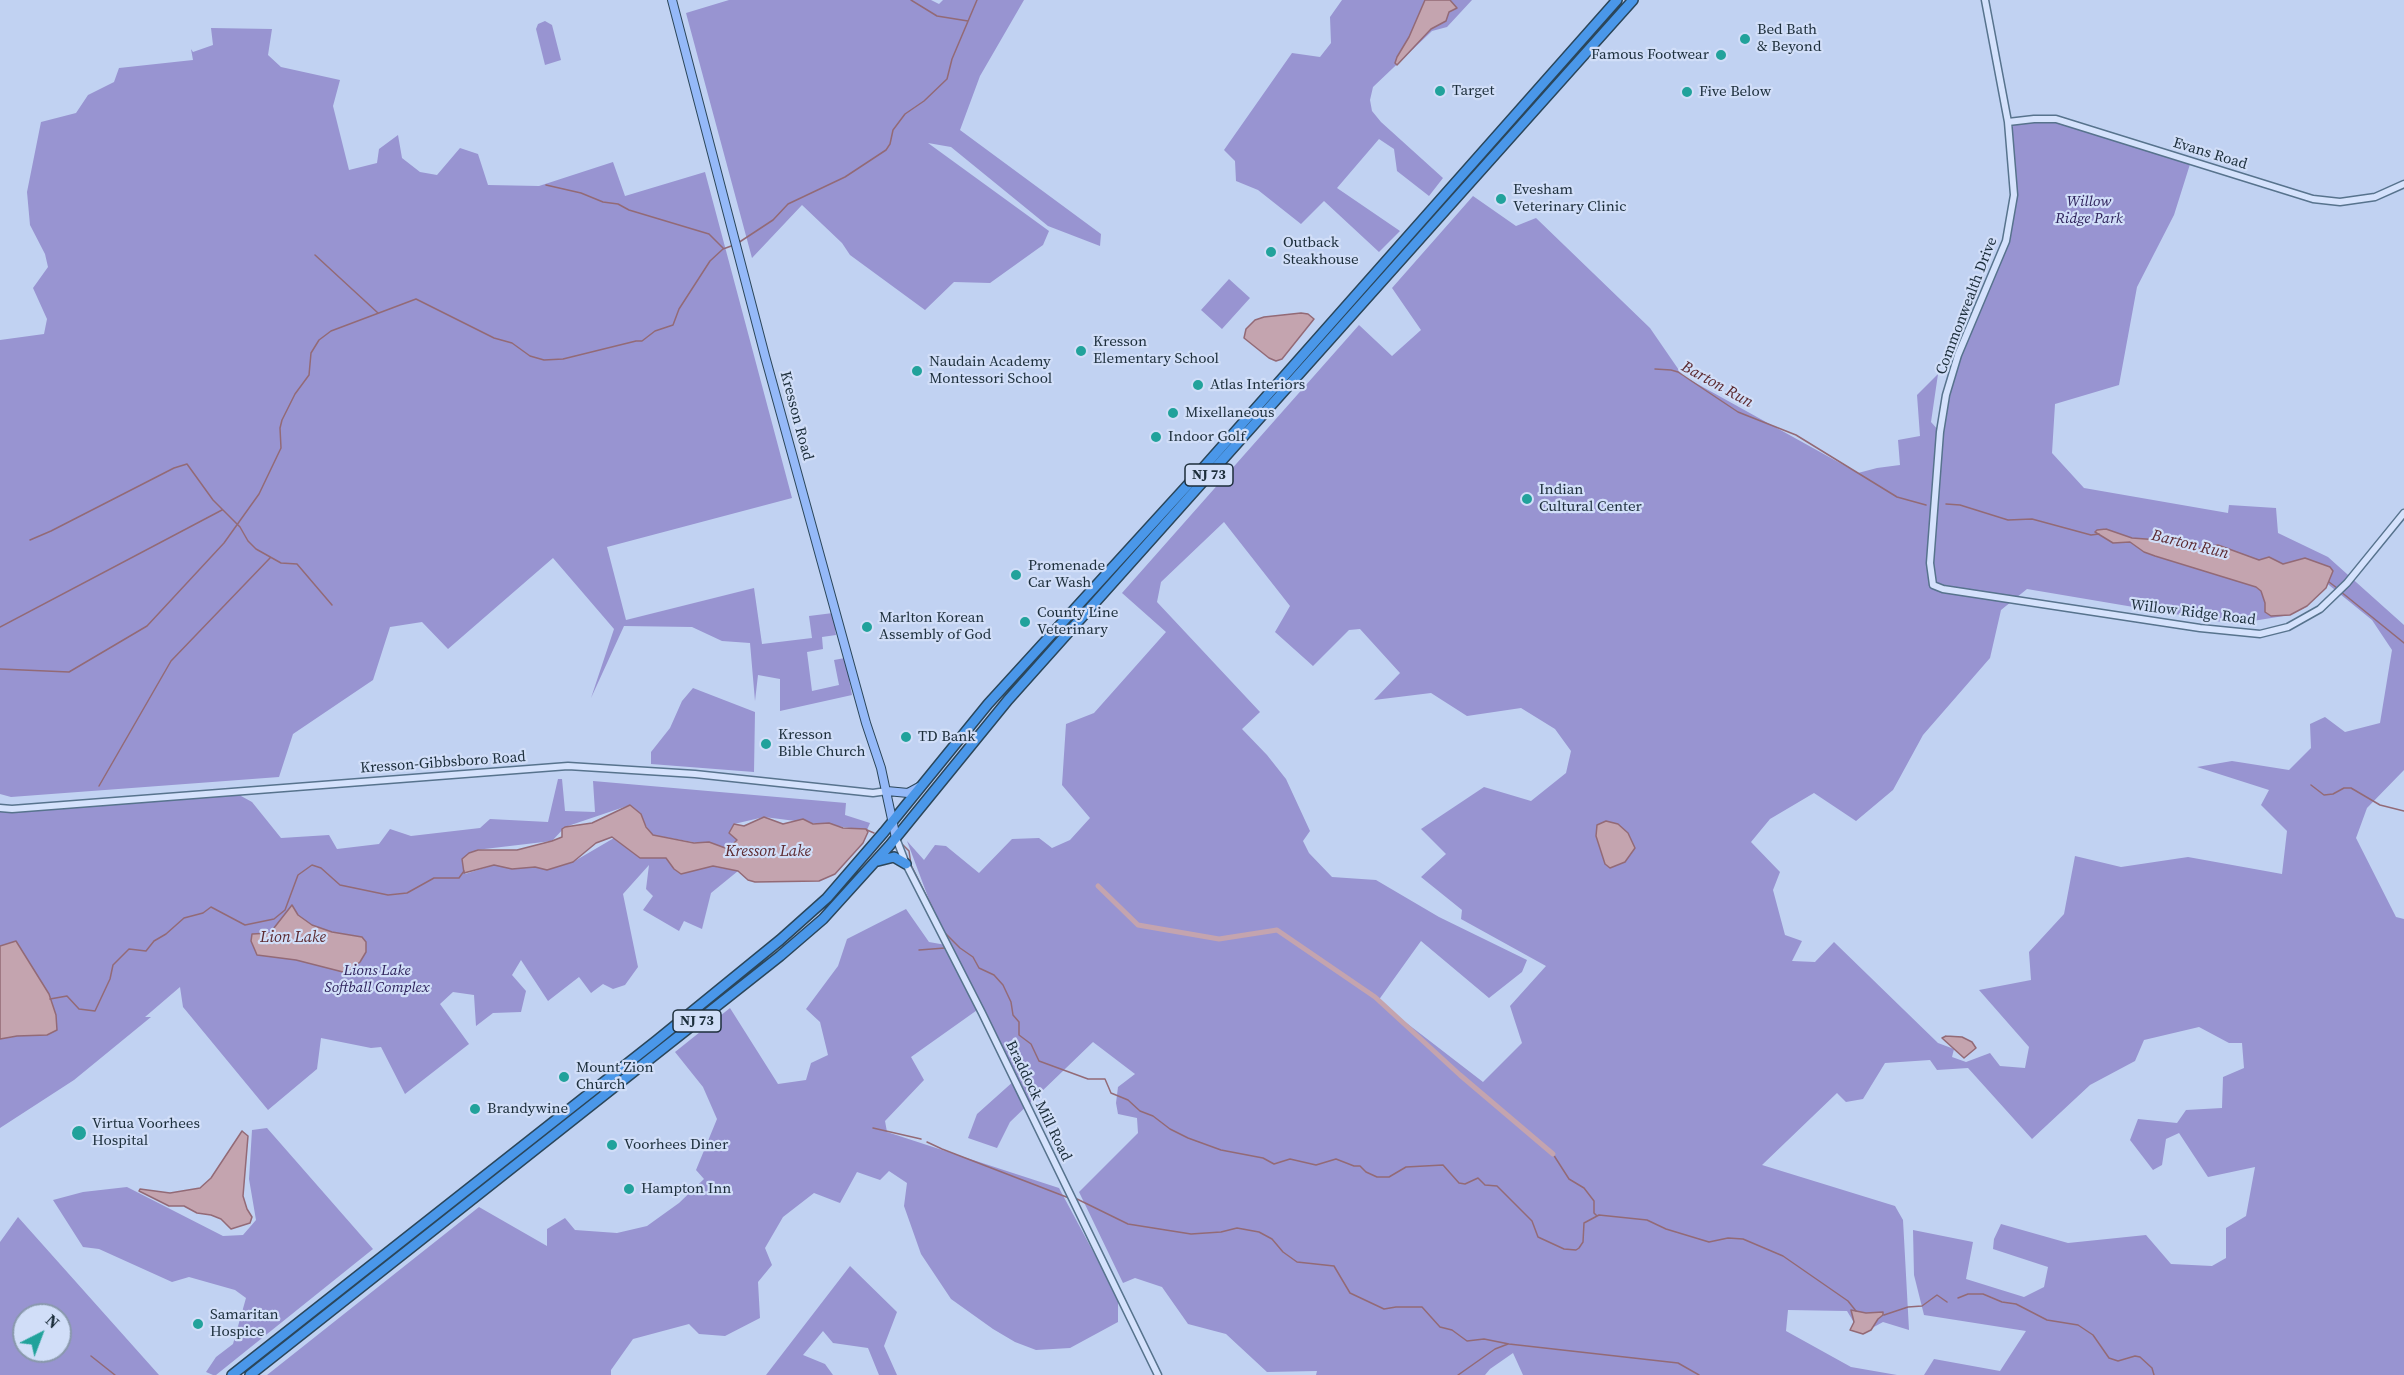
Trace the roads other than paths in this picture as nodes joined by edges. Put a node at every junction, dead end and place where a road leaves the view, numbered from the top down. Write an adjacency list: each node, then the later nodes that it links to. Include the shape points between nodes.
1 (672, 0): 12 (main road, Kresson Road)
2 (1617, 0): 8 (highway, NJ 73)
3 (1633, 0): 10 (highway, NJ 73)
4 (1985, 0): 5 (street, Commonwealth Drive)
5 (2008, 122): 6 (street, Evans Road, via 2056,119 2313,199 2340,202 2375,197); 9 (street, Commonwealth Drive, via 2014,195 2007,241 1958,355 1946,395 1930,563)
6 (2404, 184)
7 (2404, 513): 9 (street, Willow Ridge Road, via 2347,583 2320,609 2288,627 2260,634 2206,629)
8 (1117, 563): 10 (highway, via 1106,581); 11 (highway, NJ 73, via 988,704)
9 (1933, 585)
10 (1106, 590): 15 (highway, NJ 73, via 1008,700)
11 (921, 786): 12 (main road, via 908,793); 14 (highway, NJ 73)
12 (886, 791): 13 (street, Kresson-Gibbsboro Road, via 873,793 695,774 568,766); 14 (main road, Kresson Road)
13 (0, 808)
14 (893, 820): 15 (main road, Kresson Road); 18 (highway, NJ 73, via 827,898 780,940)
15 (896, 838): 16 (highway, NJ 73); 17 (street, Braddock Mill Road)
16 (873, 863): 17 (highway, via 892,857); 19 (highway, NJ 73, via 800,940)
17 (906, 864): 20 (street, Braddock Mill Road)
18 (232, 1375)
19 (250, 1375)
20 (1158, 1375)

